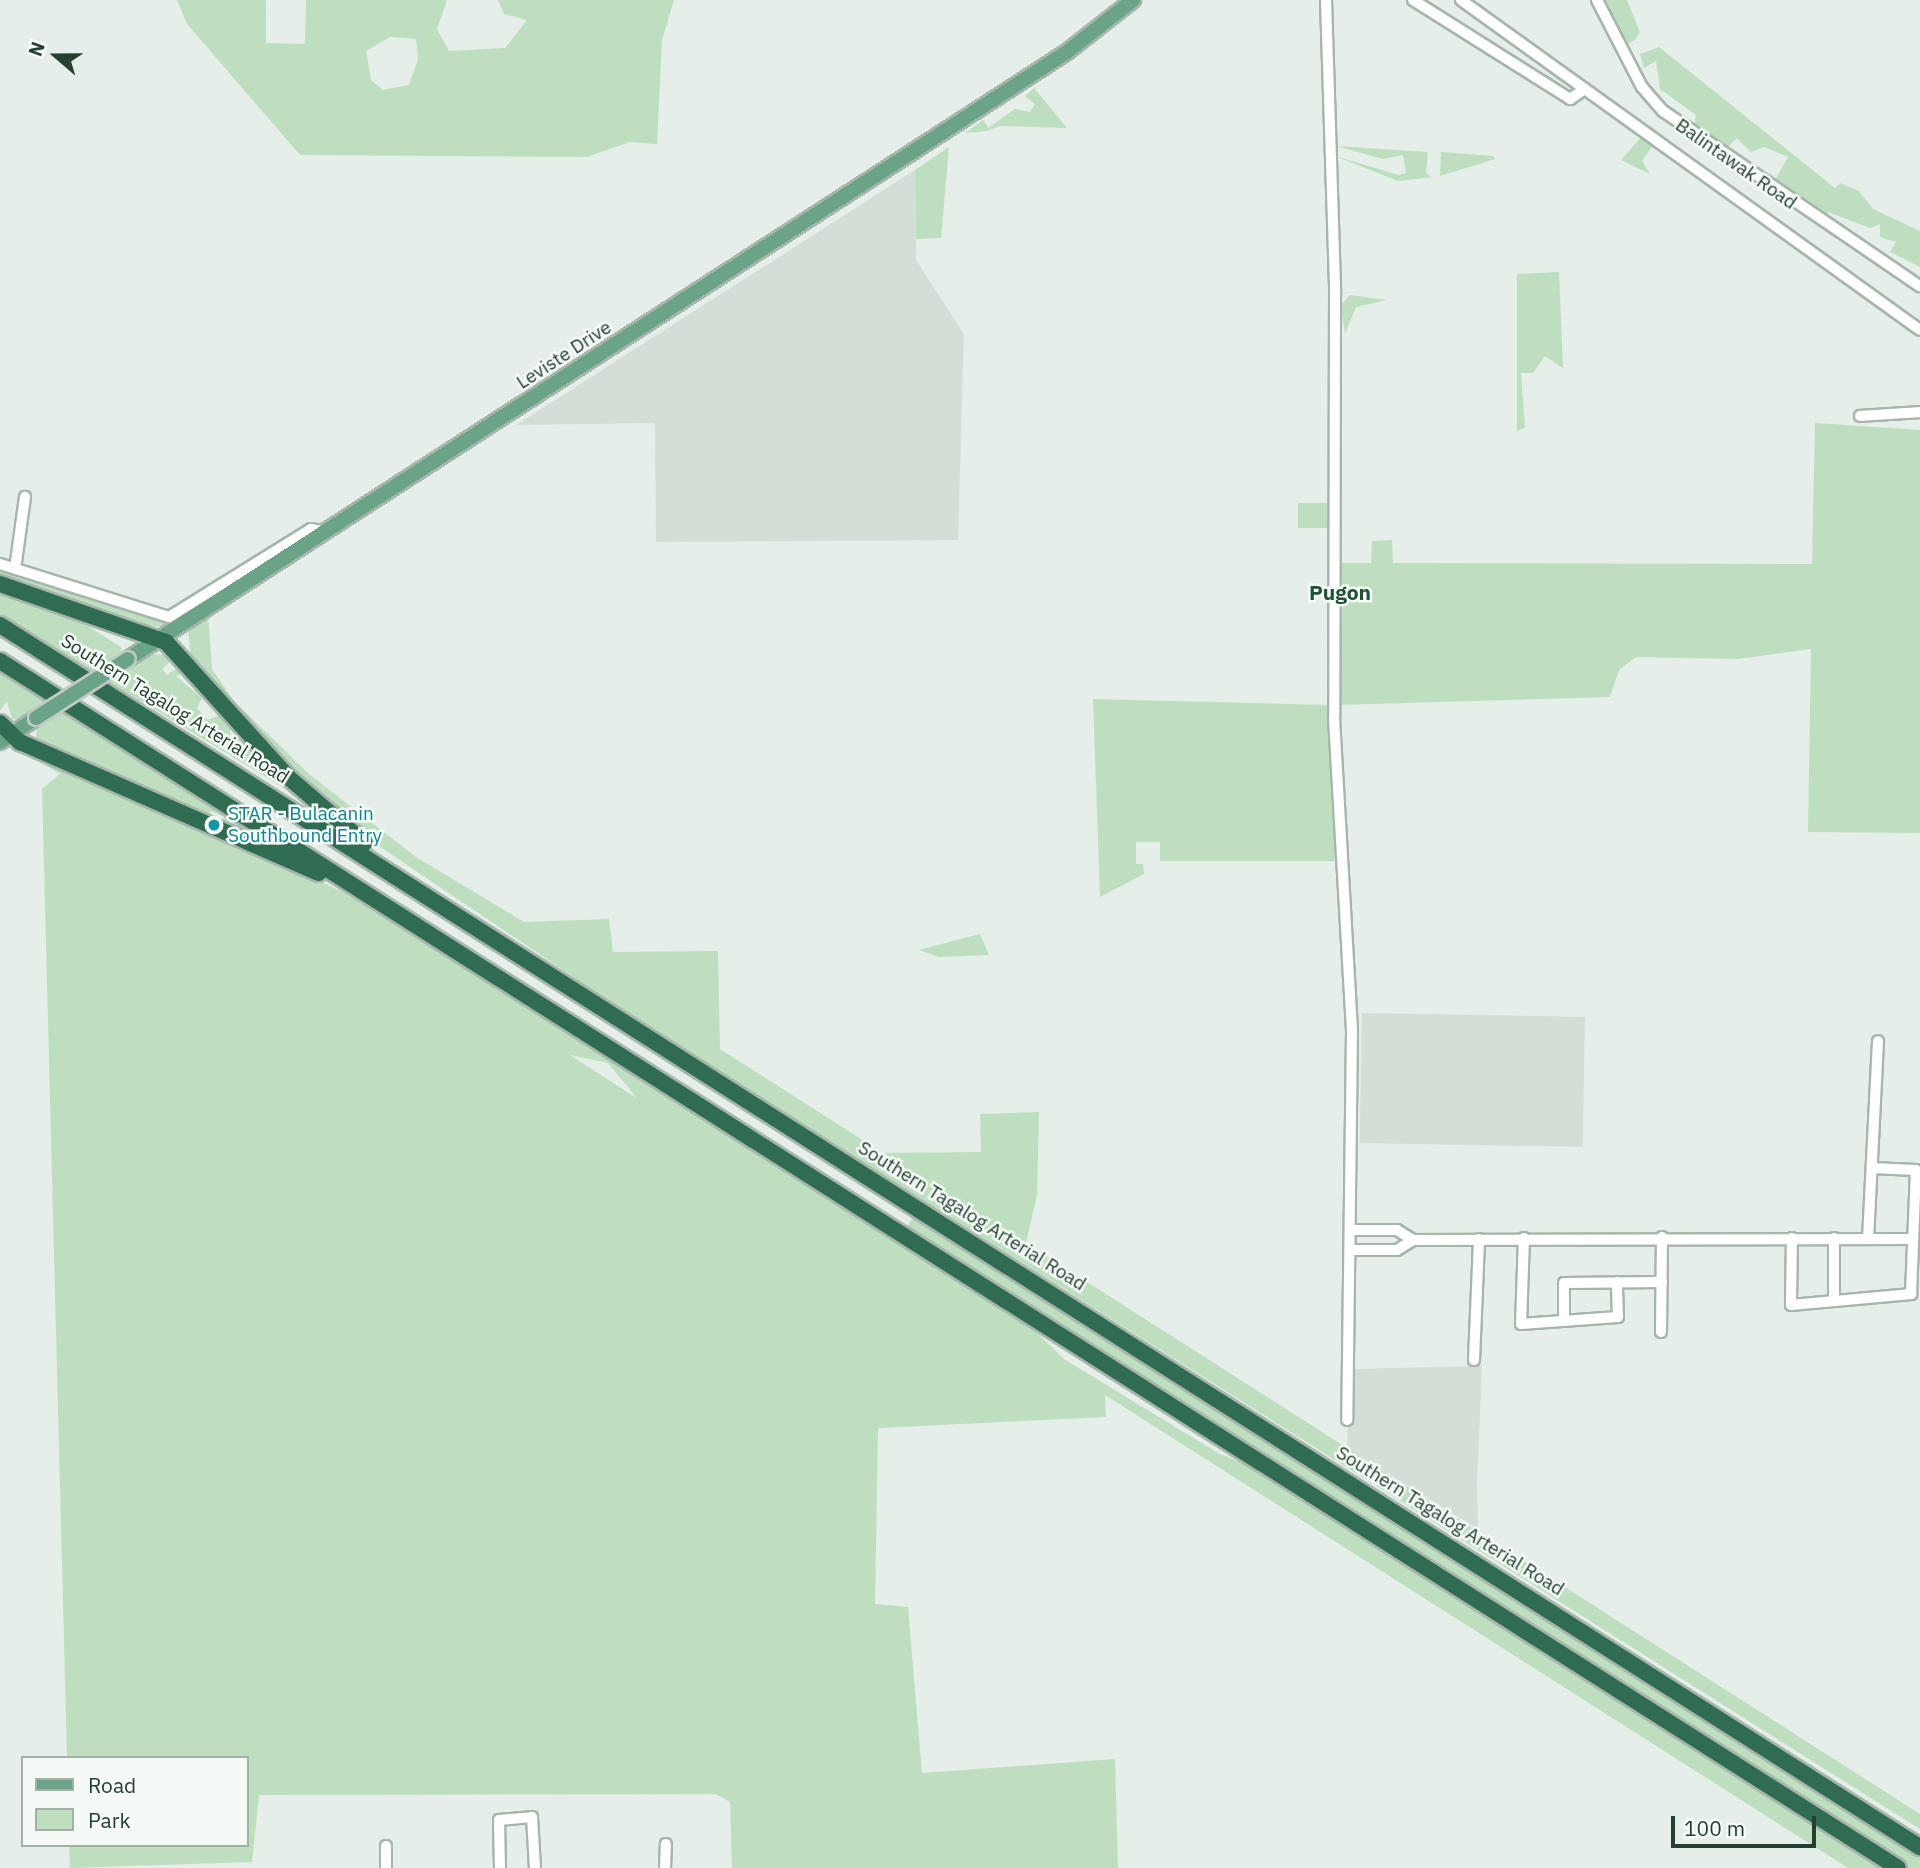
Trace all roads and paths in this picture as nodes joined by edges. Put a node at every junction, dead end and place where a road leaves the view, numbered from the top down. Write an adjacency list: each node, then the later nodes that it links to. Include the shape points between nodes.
1 (1133, 0): 12 (main road, Leviste Drive, via 1067,52)
2 (1326, 0): 24 (street, via 1335,294 1334,718 1350,968)
3 (1413, 0): 6 (street, via 1570,99)
4 (1461, 0): 6 (street)
5 (1597, 0): 7 (street, Balintawak Road, via 1642,87 1663,111)
6 (1585, 89): 8 (street)
7 (1920, 286)
8 (1920, 330)
9 (1920, 412): 10 (street)
10 (1860, 416)
11 (25, 497): 14 (street)
12 (325, 532): 14 (street, via 312,529 169,617); 17 (main road, Leviste Drive)
13 (0, 564): 14 (street)
14 (15, 569)
15 (0, 584): 17 (highway)
16 (0, 625): 20 (highway, Southern Tagalog Arterial Road)
17 (160, 638): 19 (main road, Leviste Drive, bridge, via 36,718); 20 (highway, via 305,793)
18 (0, 661): 21 (highway)
19 (4, 733): 21 (highway, via 294,860)
20 (468, 920): 41 (highway, Southern Tagalog Arterial Road)
21 (416, 923): 50 (highway)
22 (1878, 1041): 23 (street)
23 (1872, 1168): 30 (street); 31 (street, via 1916,1170)
24 (1350, 1230): 32 (street, via 1397,1230); 33 (street)
25 (1662, 1237): 26 (street); 27 (street); 35 (street)
26 (1524, 1238): 29 (street); 37 (street, via 1521,1324)
27 (1792, 1238): 28 (street); 36 (street, via 1791,1304)
28 (1834, 1238): 30 (street); 36 (street)
29 (1479, 1239): 32 (street); 39 (street)
30 (1868, 1239): 31 (street)
31 (1913, 1239): 36 (street, via 1911,1294)
32 (1413, 1240): 33 (street, via 1397,1250)
33 (1350, 1250): 40 (street)
34 (1617, 1282): 35 (street); 37 (street, via 1618,1317); 37 (street, via 1564,1283)
35 (1662, 1282): 38 (street)
36 (1834, 1301)
37 (1564, 1321)
38 (1661, 1332)
39 (1474, 1360)
40 (1347, 1420)
41 (1694, 1701): 42 (highway); 45 (highway, Southern Tagalog Arterial Road)
42 (1920, 1838)
43 (666, 1844): 49 (street)
44 (386, 1846): 46 (street)
45 (1920, 1847)
46 (386, 1868)
47 (500, 1868): 48 (street, via 499,1820 532,1817)
48 (535, 1868)
49 (666, 1868)
50 (1898, 1868)

